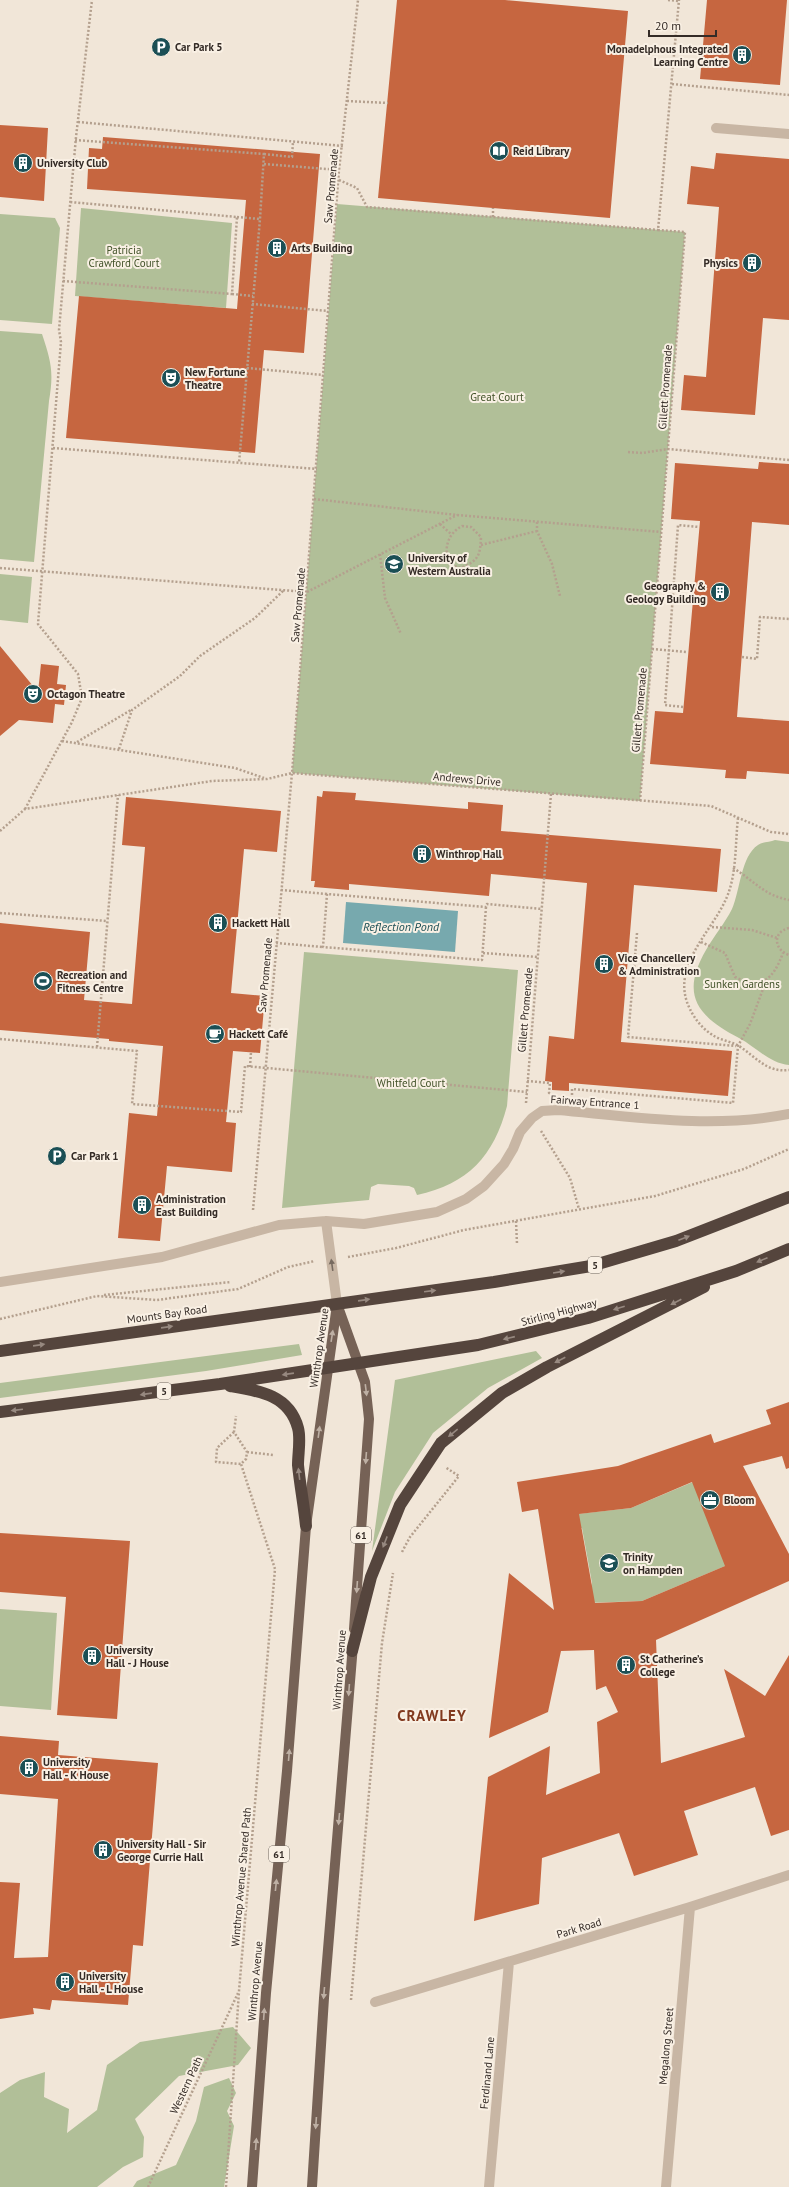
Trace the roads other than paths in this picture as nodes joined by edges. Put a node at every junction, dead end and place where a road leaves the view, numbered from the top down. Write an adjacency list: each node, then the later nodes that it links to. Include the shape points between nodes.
1 (716, 128): 2 (street)
2 (789, 134)
3 (789, 1114): 5 (street, Fairway Entrance 1, via 716,1121 542,1111 520,1132 514,1149 504,1164 484,1186 466,1199 437,1212 372,1222)
4 (789, 1197): 9 (highway, 5, one-way to 4, via 592,1266 676,1241)
5 (326, 1221): 8 (street, Fairway Entrance 1, via 278,1225 162,1257); 9 (street, one-way to 5)
6 (789, 1249): 7 (highway, Stirling Highway / 5, one-way to 7)
7 (736, 1271): 11 (highway, Stirling Highway / 5, one-way to 11, via 588,1318 531,1333 478,1345); 16 (highway, one-way to 16, via 546,1367 502,1393 441,1443 400,1505 372,1577)
8 (0, 1282)
9 (337, 1304): 10 (highway, Mounts Bay Road / 5, one-way to 9); 11 (main road, Winthrop Avenue / 61); 12 (main road, Winthrop Avenue / 61, one-way to 9)
10 (0, 1351)
11 (358, 1363): 12 (highway, Stirling Highway / 5); 16 (main road, Winthrop Avenue / 61, one-way to 16, via 365,1382 369,1419)
12 (327, 1367): 13 (highway, 5, one-way to 13); 15 (main road, Winthrop Avenue / 61, one-way to 12)
13 (220, 1384): 14 (highway, 5, one-way to 14); 15 (highway, 61, one-way to 13, via 298,1465 298,1429 289,1408 276,1397 252,1389)
14 (0, 1412)
15 (306, 1526): 21 (main road, Winthrop Avenue / 61, one-way to 15)
16 (352, 1651): 22 (main road, Winthrop Avenue / 61, one-way to 22, via 324,1998)
17 (789, 1875): 18 (street, Park Road)
18 (690, 1907): 19 (street, Park Road); 24 (street, Megalong Street)
19 (509, 1962): 20 (street, Park Road); 23 (street, Ferdinand Lane)
20 (375, 2002)
21 (252, 2187)
22 (312, 2187)
23 (489, 2187)
24 (666, 2187)

